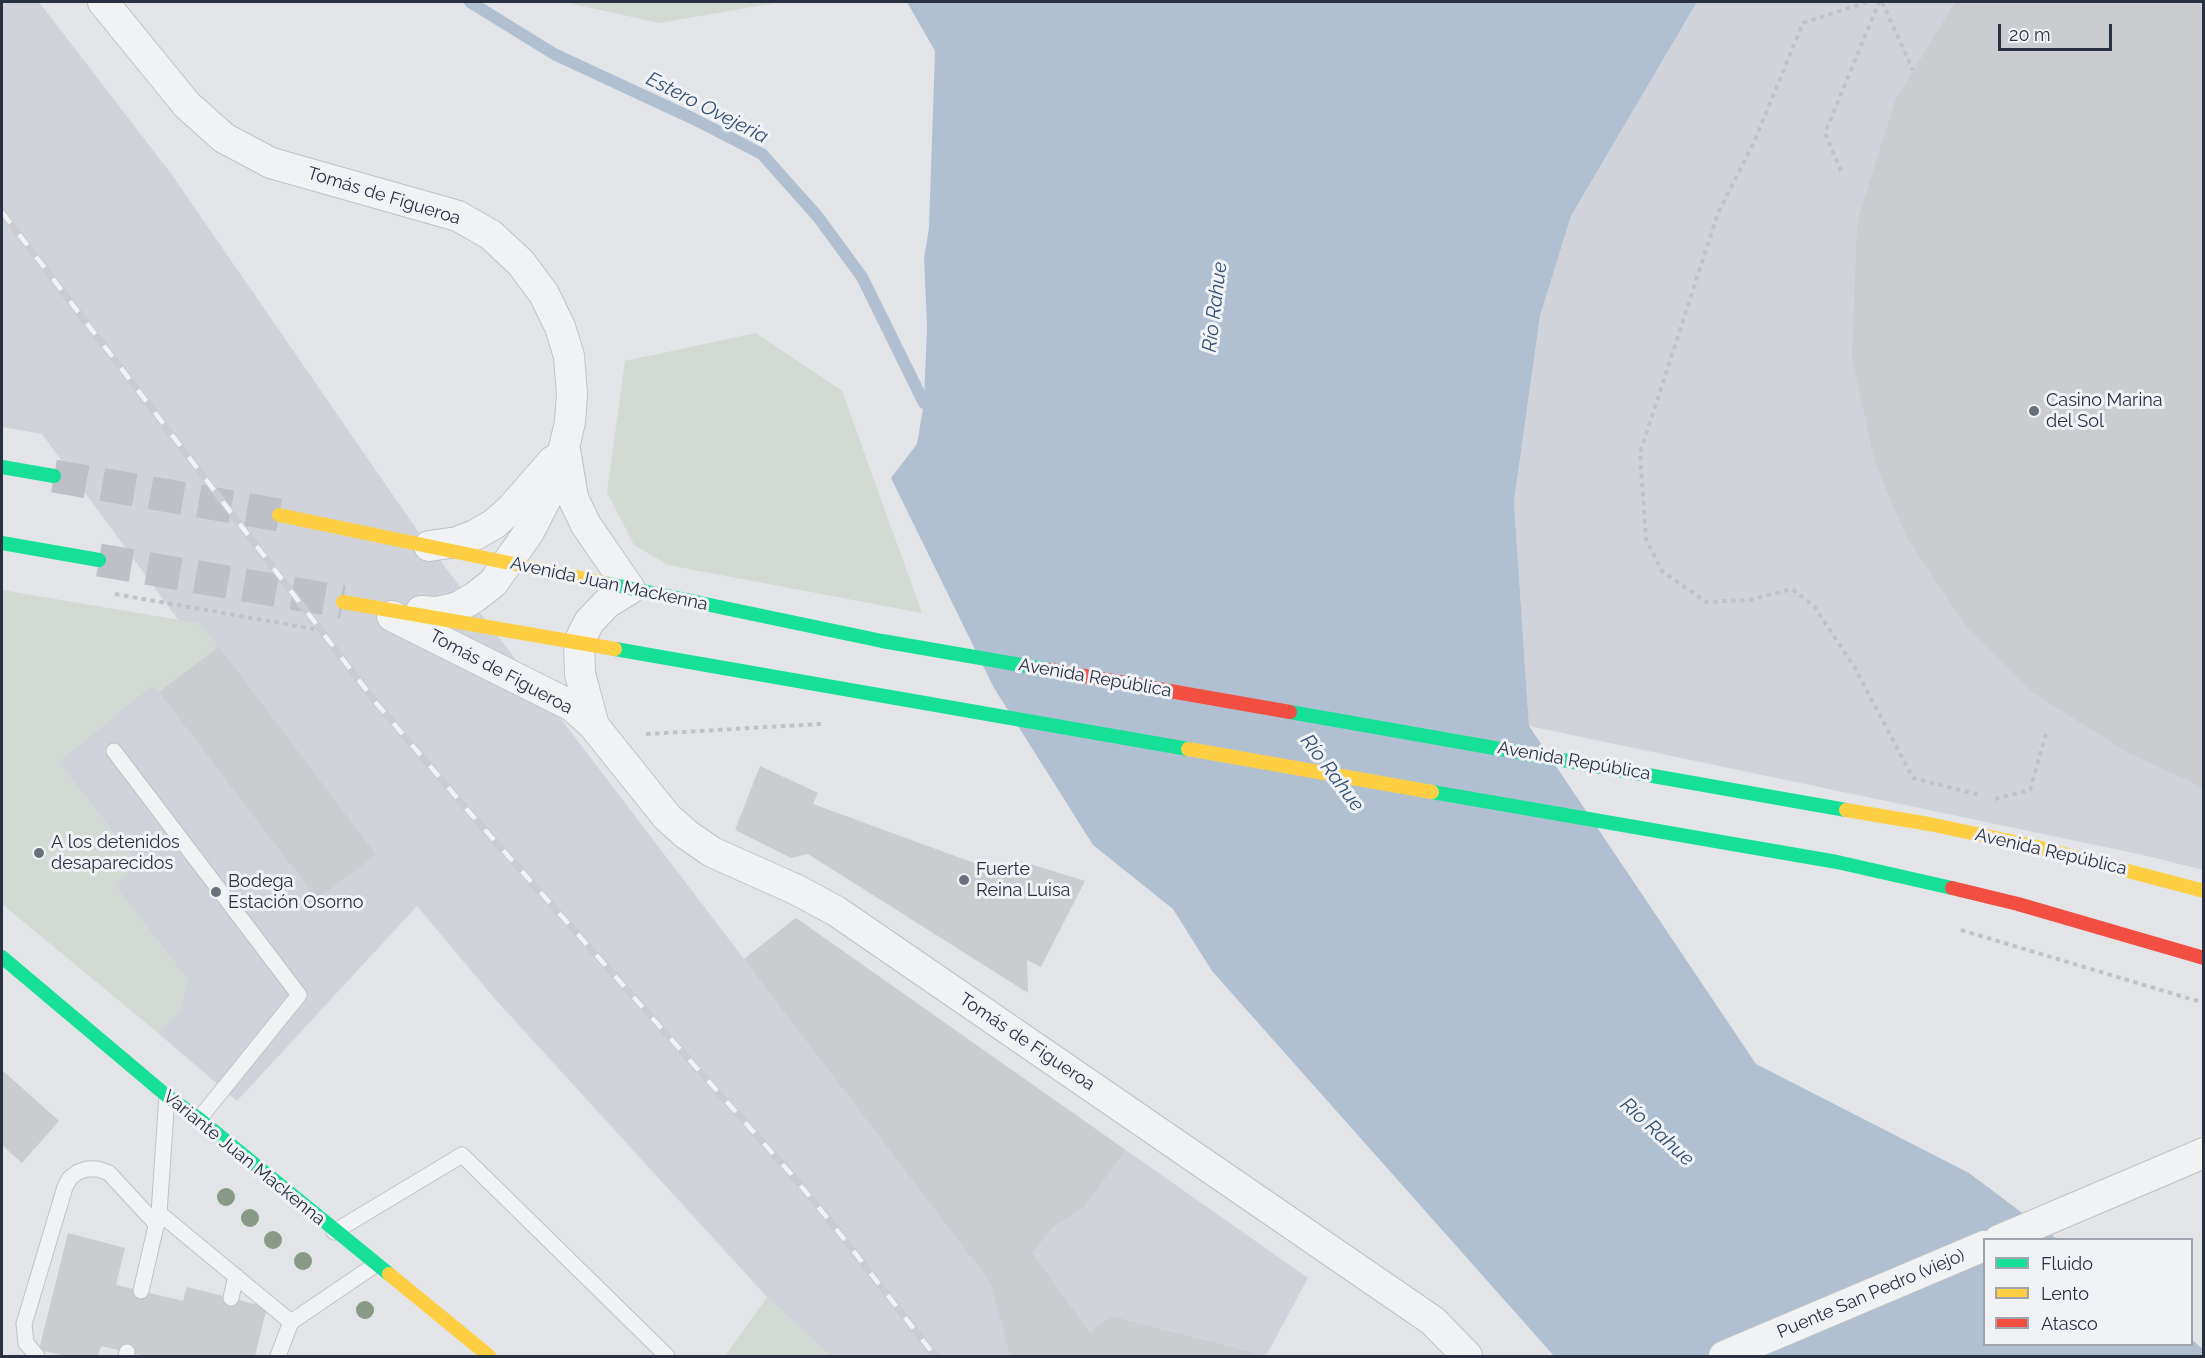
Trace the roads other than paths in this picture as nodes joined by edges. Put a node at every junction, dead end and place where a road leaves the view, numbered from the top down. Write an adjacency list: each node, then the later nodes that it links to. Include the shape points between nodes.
1 (104, 2): 2 (street, Tomás de Figueroa, via 187,105 224,138 271,163 458,216 491,235 521,263 544,294 569,356 572,403)
2 (564, 448): 7 (street, Tomás de Figueroa, via 494,524 457,542); 9 (street, Tomás de Figueroa, via 548,495); 10 (street, Tomás de Figueroa, via 573,498 586,525)
3 (2, 467): 4 (main road)
4 (54, 476)
5 (279, 515): 7 (main road, Avenida Juan Mackenna)
6 (2, 543): 8 (main road)
7 (428, 546): 9 (main road, Avenida Juan Mackenna)
8 (99, 560)
9 (508, 563): 10 (main road, Avenida Juan Mackenna); 11 (street, Tomás de Figueroa, via 493,583 458,607 437,612)
10 (630, 589): 12 (street, via 606,603 589,622); 13 (main road, Avenida Juan Mackenna)
11 (356, 604): 12 (main road); 14 (street, Tomás de Figueroa, via 416,627 572,706)
12 (579, 642): 14 (street, Tomás de Figueroa, via 580,674); 18 (main road, via 1837,862 2018,904)
13 (941, 651): 16 (main road, Avenida República, via 1877,814 2029,845)
14 (594, 726): 37 (street, Tomás de Figueroa, via 667,817 686,834 712,852 836,911 1433,1321)
15 (114, 751): 20 (lane, via 299,994)
16 (2204, 891)
17 (2, 957): 19 (main road, Variante Juan Mackenna)
18 (2204, 958)
19 (166, 1095): 20 (main road, Variante Juan Mackenna); 22 (lane)
20 (199, 1119): 23 (main road, Variante Juan Mackenna)
21 (2204, 1153): 24 (street)
22 (158, 1219): 27 (lane); 28 (lane); 33 (lane, via 109,1173 87,1169 70,1178 24,1324 26,1343)
23 (334, 1232): 26 (main road, Variante Juan Mackenna); 36 (lane, via 462,1155)
24 (2001, 1238)
25 (1983, 1246): 38 (street, Puente San Pedro (viejo))
26 (375, 1265): 30 (lane); 31 (main road, Variante Juan Mackenna)
27 (236, 1276): 29 (lane); 30 (lane)
28 (141, 1291)
29 (231, 1298)
30 (291, 1322): 34 (lane)
31 (462, 1335): 32 (main road); 35 (main road, Variante Juan Mackenna)
32 (453, 1349)
33 (37, 1356)
34 (278, 1356)
35 (489, 1356)
36 (667, 1356)
37 (1467, 1356)
38 (1724, 1356)

